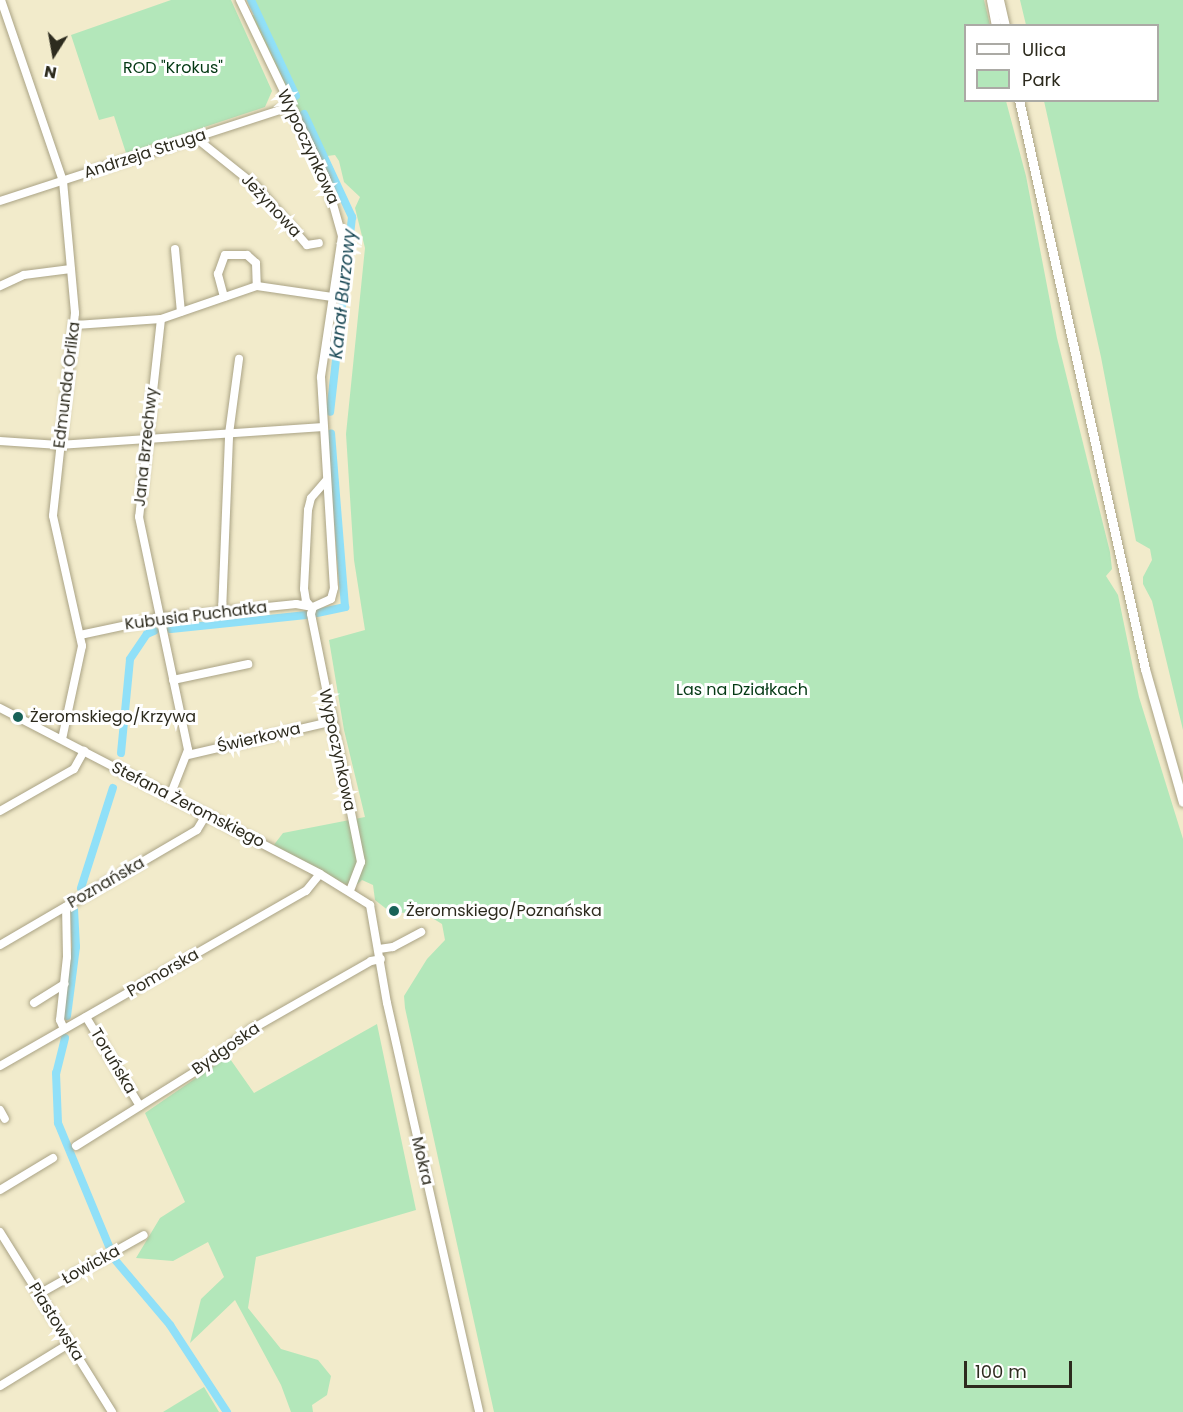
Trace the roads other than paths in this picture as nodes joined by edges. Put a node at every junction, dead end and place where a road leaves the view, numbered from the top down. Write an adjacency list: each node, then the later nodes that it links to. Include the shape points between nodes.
1 (240, 0): 8 (street, Wypoczynkowa)
2 (991, 0): 5 (main road)
3 (999, 0): 6 (main road)
4 (1, 3): 10 (street, Edmunda Orlika)
5 (996, 24)
6 (1005, 24)
7 (1018, 102): 41 (main road, via 1145,669)
8 (290, 107): 9 (street, Andrzeja Struga); 18 (street, Wypoczynkowa, via 331,192 340,226 340,264)
9 (196, 138): 10 (street, Andrzeja Struga); 12 (street, Jeżynowa, via 256,186 307,245)
10 (63, 181): 11 (street, Andrzeja Struga); 14 (street, Edmunda Orlika)
11 (0, 201)
12 (319, 243)
13 (175, 249): 19 (street)
14 (71, 269): 15 (street, via 24,275); 21 (street, Edmunda Orlika)
15 (0, 286)
16 (257, 286): 17 (street); 17 (street, via 256,263 247,255 225,255 218,274); 18 (street)
17 (224, 297): 19 (street)
18 (332, 297): 23 (street, Wypoczynkowa, via 321,366)
19 (181, 312): 20 (street)
20 (161, 320): 21 (street); 25 (street, Jana Brzechwy)
21 (76, 325): 27 (street, Edmunda Orlika)
22 (239, 359): 24 (street)
23 (323, 427): 24 (street); 28 (street, Wypoczynkowa)
24 (230, 434): 25 (street); 30 (street)
25 (146, 440): 27 (street); 31 (street, Jana Brzechwy, via 139,517)
26 (0, 441): 27 (street)
27 (59, 445): 32 (street, Edmunda Orlika, via 53,516)
28 (326, 480): 29 (street, Wypoczynkowa, via 311,498 308,510 304,589 306,601); 29 (street, Wypoczynkowa, via 334,588 331,599)
29 (313, 607): 30 (street, Kubusia Puchatka, via 296,604); 36 (street, Wypoczynkowa, via 311,620)
30 (222, 612): 31 (street, Kubusia Puchatka)
31 (160, 618): 32 (street, Kubusia Puchatka); 34 (street, Jana Brzechwy)
32 (81, 635): 37 (street, Edmunda Orlika, via 74,694)
33 (248, 664): 34 (street)
34 (173, 680): 39 (street, Jana Brzechwy)
35 (0, 708): 37 (street, Stefana Żeromskiego)
36 (330, 722): 39 (street, Świerkowa); 45 (street, Wypoczynkowa, via 361,862)
37 (62, 740): 38 (street, Stefana Żeromskiego)
38 (84, 751): 40 (street, Stefana Żeromskiego); 42 (street, via 74,769)
39 (188, 755): 40 (street)
40 (170, 796): 43 (street, Stefana Żeromskiego)
41 (1183, 802)
42 (0, 811)
43 (206, 815): 44 (street, Stefana Żeromskiego); 46 (street, Poznańska, via 197,830)
44 (320, 874): 45 (street, Stefana Żeromskiego); 54 (street, Pomorska, via 306,891)
45 (350, 891): 47 (street, Stefana Żeromskiego)
46 (66, 907): 49 (street, Poznańska); 52 (street)
47 (372, 908): 50 (street, Mokra)
48 (421, 932): 50 (street, via 393,947)
49 (0, 945)
50 (379, 949): 51 (street, Mokra)
51 (381, 959): 57 (street, Bydgoska, via 371,961 252,1029 207,1064); 69 (street, Mokra)
52 (64, 984): 53 (street); 55 (street, via 60,1020)
53 (34, 1003)
54 (86, 1017): 55 (street, Pomorska); 57 (street, Toruńska)
55 (64, 1029): 56 (street, Pomorska)
56 (0, 1066)
57 (140, 1106): 60 (street, Bydgoska)
58 (0, 1110): 59 (street)
59 (5, 1119)
60 (76, 1146)
61 (53, 1158): 62 (street)
62 (0, 1190)
63 (0, 1232): 65 (street, Piastowska)
64 (144, 1235): 65 (street, Łowicka)
65 (39, 1294): 66 (street, Piastowska)
66 (70, 1343): 67 (street); 68 (street, Piastowska)
67 (0, 1386)
68 (112, 1412)
69 (479, 1412)

